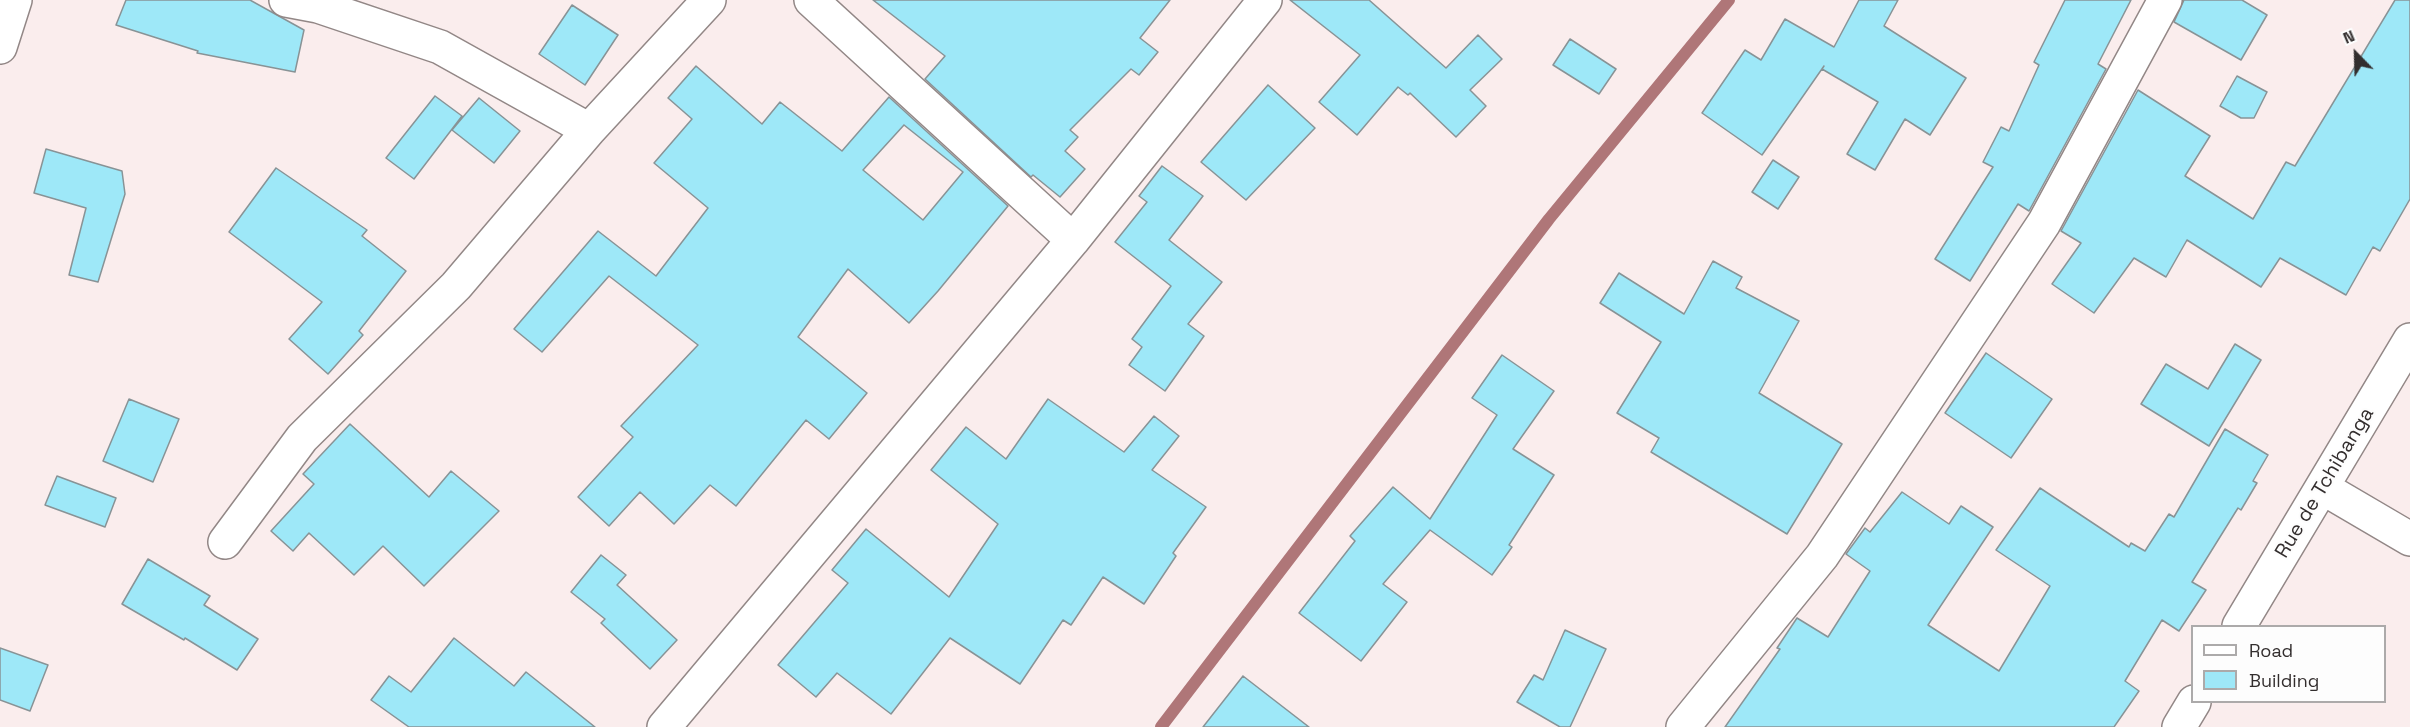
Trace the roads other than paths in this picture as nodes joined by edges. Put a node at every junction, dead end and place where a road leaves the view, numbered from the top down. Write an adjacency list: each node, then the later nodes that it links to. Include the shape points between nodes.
1 (15, 0): 7 (street)
2 (286, 0): 8 (street, via 318,6 440,47)
3 (709, 0): 8 (street)
4 (811, 0): 9 (street)
5 (1265, 0): 9 (street)
6 (2165, 0): 17 (street, via 2044,223 1822,556)
7 (0, 47)
8 (589, 130): 13 (street, via 456,286 302,438)
9 (1073, 240): 16 (street)
10 (2410, 340): 11 (street, Rue de Tchibanga)
11 (2323, 488): 12 (street); 14 (street, Rue de Tchibanga)
12 (2410, 539)
13 (225, 542)
14 (2240, 625)
15 (2193, 703): 18 (street)
16 (664, 727)
17 (1683, 727)
18 (2179, 727)

